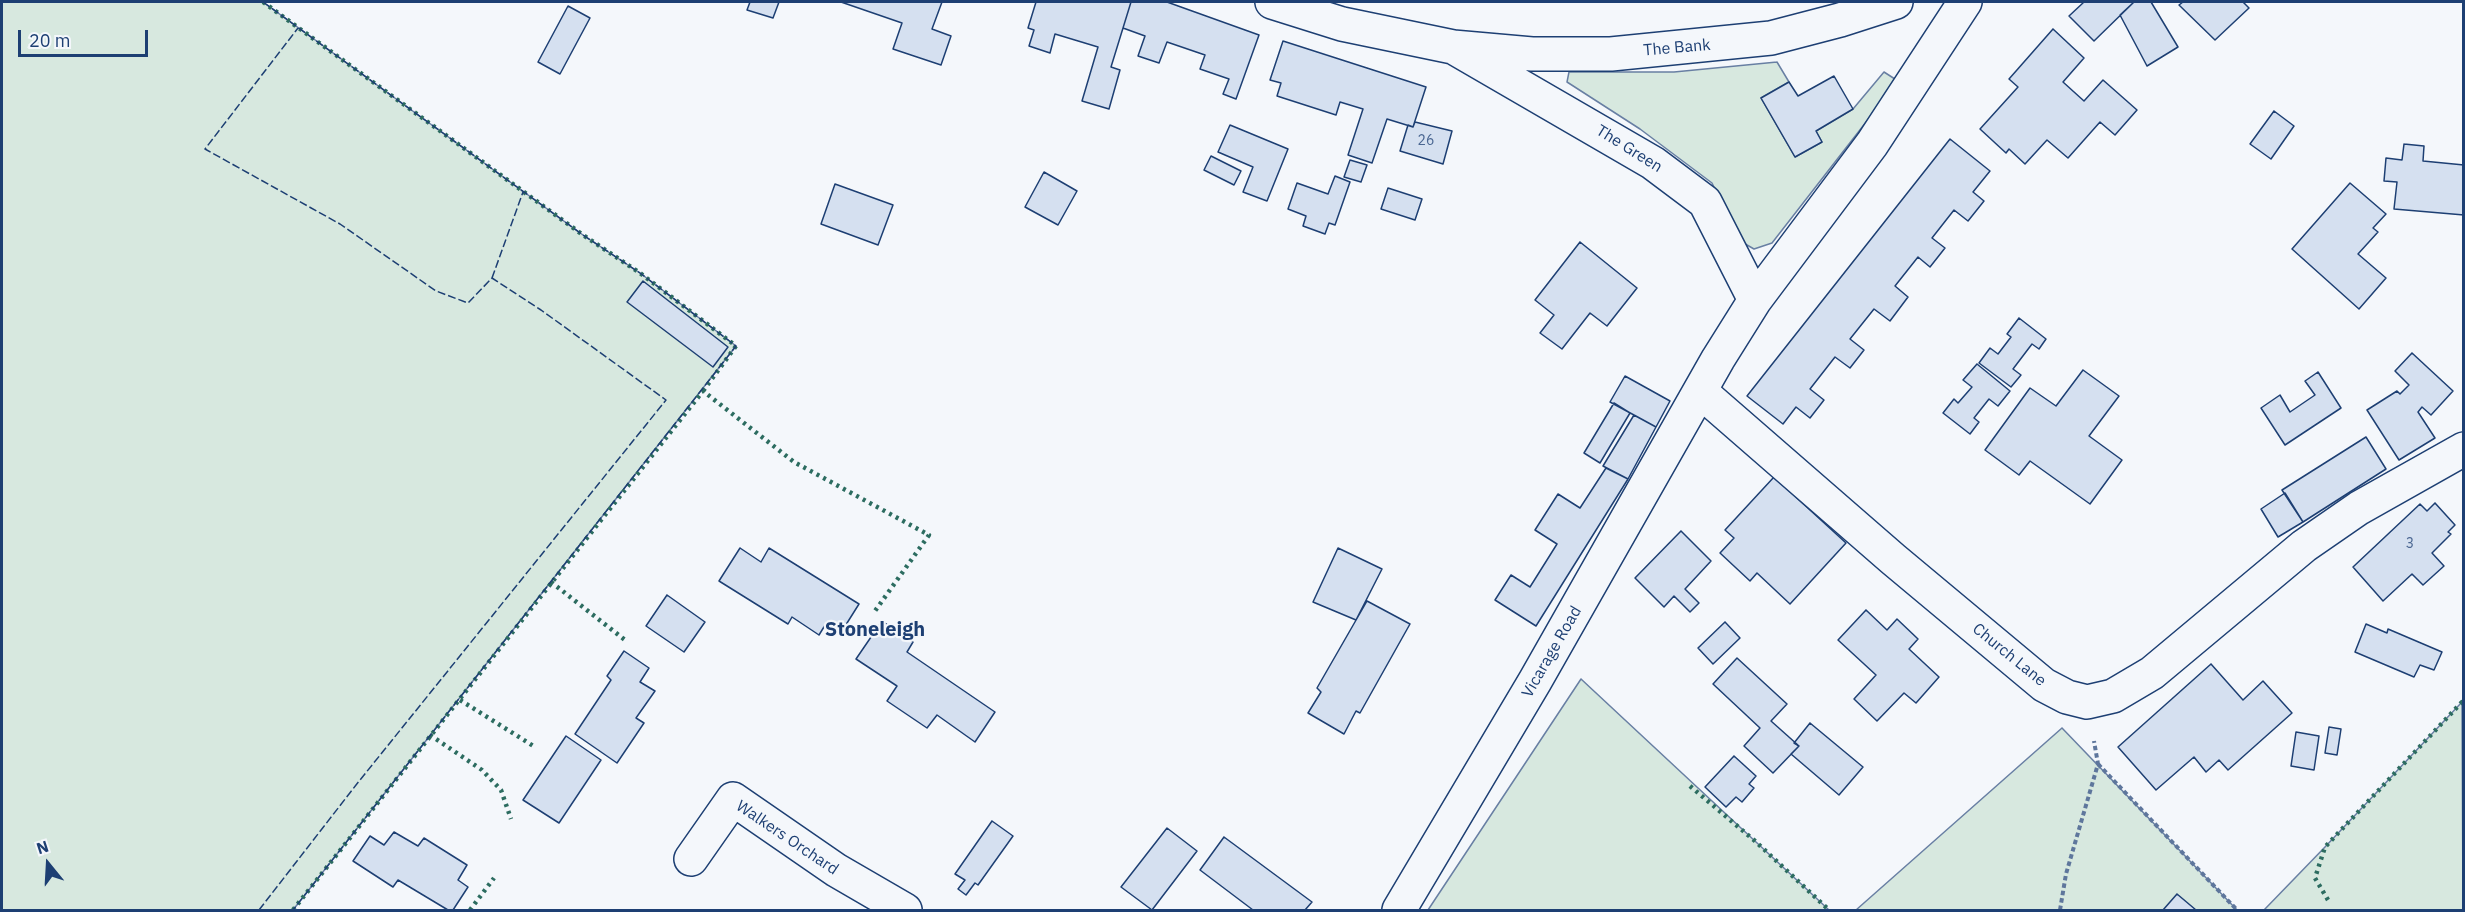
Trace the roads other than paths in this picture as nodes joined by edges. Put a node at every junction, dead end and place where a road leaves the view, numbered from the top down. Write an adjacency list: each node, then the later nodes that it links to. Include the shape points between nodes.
1 (1272, 2): 4 (street, via 1342,24)
2 (1896, 2): 4 (street, The Bank, via 1771,38 1689,48 1532,54)
3 (1965, 2): 5 (street, via 1872,144)
4 (1453, 47): 5 (street, The Green, via 1653,163 1705,202)
5 (1755, 300): 6 (street)
6 (1701, 392): 7 (street, Church Lane, via 2044,685 2087,702 2113,696 2152,673 2304,546 2359,508); 10 (street, Vicarage Road)
7 (2463, 449)
8 (691, 859): 9 (street, Walkers Orchard, via 733,799 836,870)
9 (904, 910)
10 (1399, 910)

